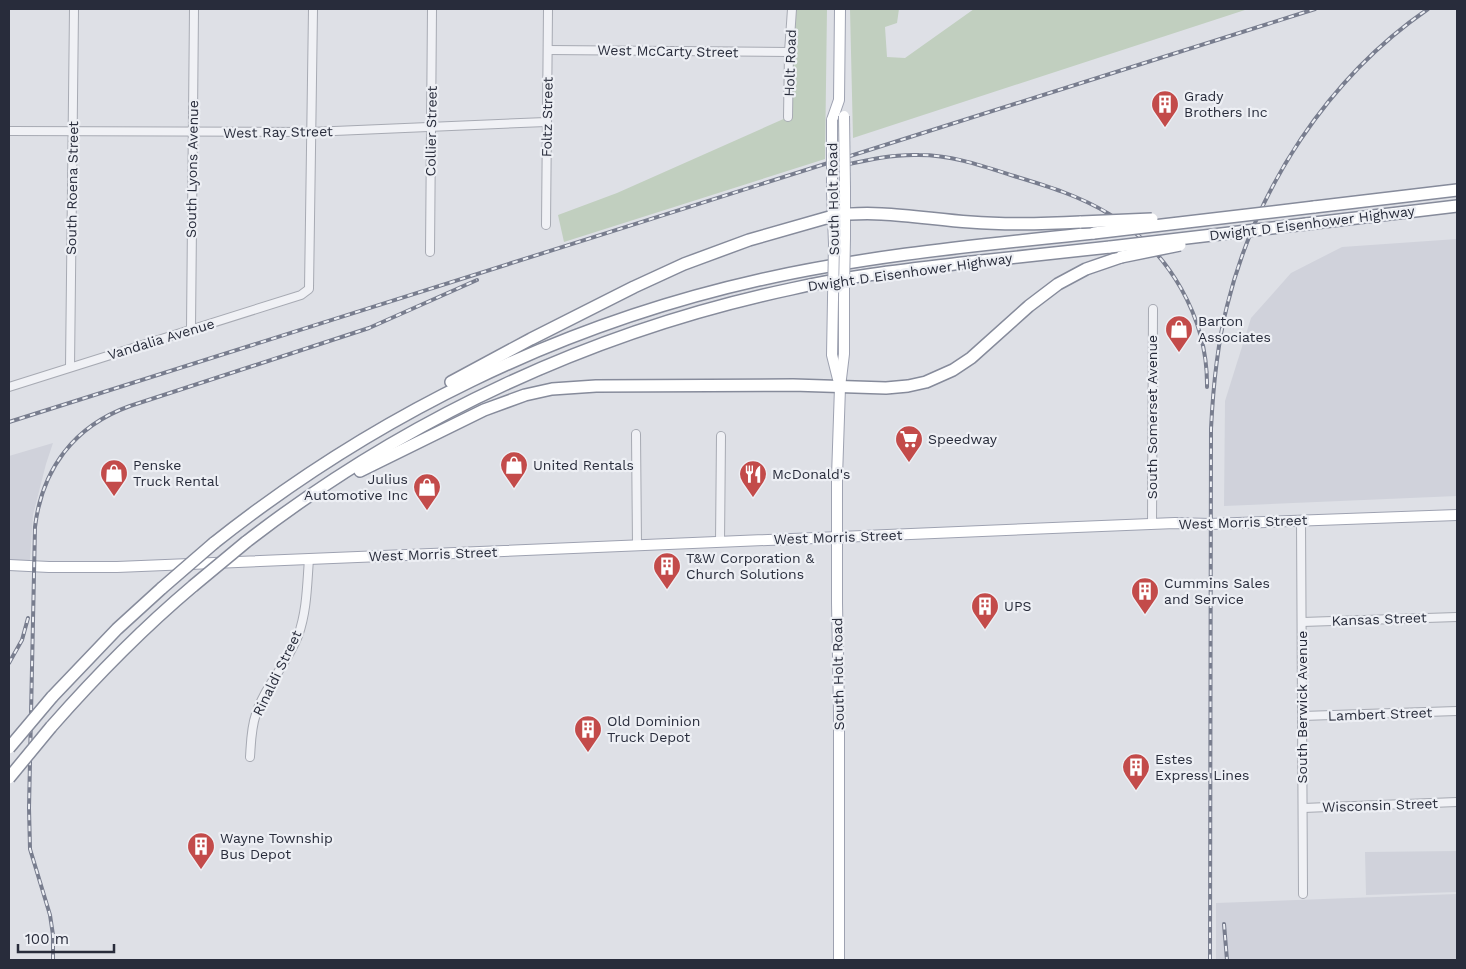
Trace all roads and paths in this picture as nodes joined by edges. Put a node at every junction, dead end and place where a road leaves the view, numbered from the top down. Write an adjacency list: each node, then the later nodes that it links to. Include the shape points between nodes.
1 (74, 9): 15 (street, South Roena Street)
2 (194, 9): 16 (street, South Lyons Avenue)
3 (313, 9): 17 (street)
4 (432, 9): 13 (street, Collier Street)
5 (548, 9): 8 (street, Foltz Street)
6 (792, 9): 9 (street, Holt Road)
7 (840, 9): 10 (main road, South Holt Road)
8 (548, 50): 9 (street, West McCarty Street); 12 (street, Foltz Street)
9 (788, 52): 11 (street, Holt Road)
10 (839, 100): 20 (main road, South Holt Road, bridge, via 844,116); 21 (main road, South Holt Road, bridge, via 832,120)
11 (788, 117)
12 (546, 122): 13 (street, West Ray Street); 23 (street, Foltz Street)
13 (431, 127): 17 (street, West Ray Street); 25 (street, Collier Street)
14 (9, 131): 15 (street, West Ray Street)
15 (73, 132): 16 (street, West Ray Street); 28 (street, South Roena Street)
16 (193, 132): 17 (street, West Ray Street); 27 (street, South Lyons Avenue)
17 (311, 132): 27 (street, Vandalia Avenue, via 307,291)
18 (1457, 190): 22 (highway, Dwight D Eisenhower Highway, bridge)
19 (1457, 206): 24 (highway, Dwight D Eisenhower Highway, bridge)
20 (845, 214): 21 (highway); 22 (highway, bridge, via 1015,224); 30 (main road, South Holt Road, bridge, via 844,354)
21 (833, 216): 30 (main road, South Holt Road, bridge, via 832,355); 31 (highway, via 723,249 642,283 472,370)
22 (1236, 216): 31 (highway, Dwight D Eisenhower Highway, bridge, via 920,252 761,279 611,322 525,355)
23 (546, 225)
24 (1244, 231): 30 (highway, bridge, via 1121,257 1086,269 1050,289 971,358 926,382 886,388); 34 (highway, Dwight D Eisenhower Highway, bridge, via 855,277 782,291 680,317 578,353 488,392 357,464)
25 (430, 252)
26 (1153, 309): 37 (street, South Somerset Avenue)
27 (191, 329): 28 (street, Vandalia Avenue)
28 (70, 367): 29 (street, Vandalia Avenue)
29 (9, 387)
30 (840, 387): 34 (highway, via 596,386 534,393 484,410); 38 (main road, South Holt Road)
31 (392, 422): 47 (highway, Dwight D Eisenhower Highway, bridge, via 303,477 214,543 117,629)
32 (636, 434): 40 (street)
33 (721, 436): 39 (street)
34 (312, 494): 49 (highway, Dwight D Eisenhower Highway, bridge, via 246,542 147,626 51,727)
35 (1457, 515): 36 (main road, West Morris Street)
36 (1301, 520): 37 (main road, West Morris Street); 44 (street, South Berwick Avenue)
37 (1152, 524): 38 (main road, West Morris Street)
38 (837, 537): 39 (main road, West Morris Street); 53 (main road, South Holt Road)
39 (720, 542): 40 (main road, West Morris Street)
40 (637, 545): 41 (main road, West Morris Street)
41 (309, 559): 42 (main road, West Morris Street, via 117,567); 48 (street, Rinaldi Street, via 300,629 255,715)
42 (9, 565)
43 (1457, 617): 44 (street, Kansas Street)
44 (1302, 622): 46 (street, South Berwick Avenue)
45 (1457, 711): 46 (street, Lambert Street)
46 (1302, 716): 51 (street, South Berwick Avenue)
47 (9, 748)
48 (250, 756)
49 (9, 778)
50 (1457, 802): 51 (street, Wisconsin Street)
51 (1302, 808): 52 (street, South Berwick Avenue)
52 (1303, 894)
53 (839, 960)

